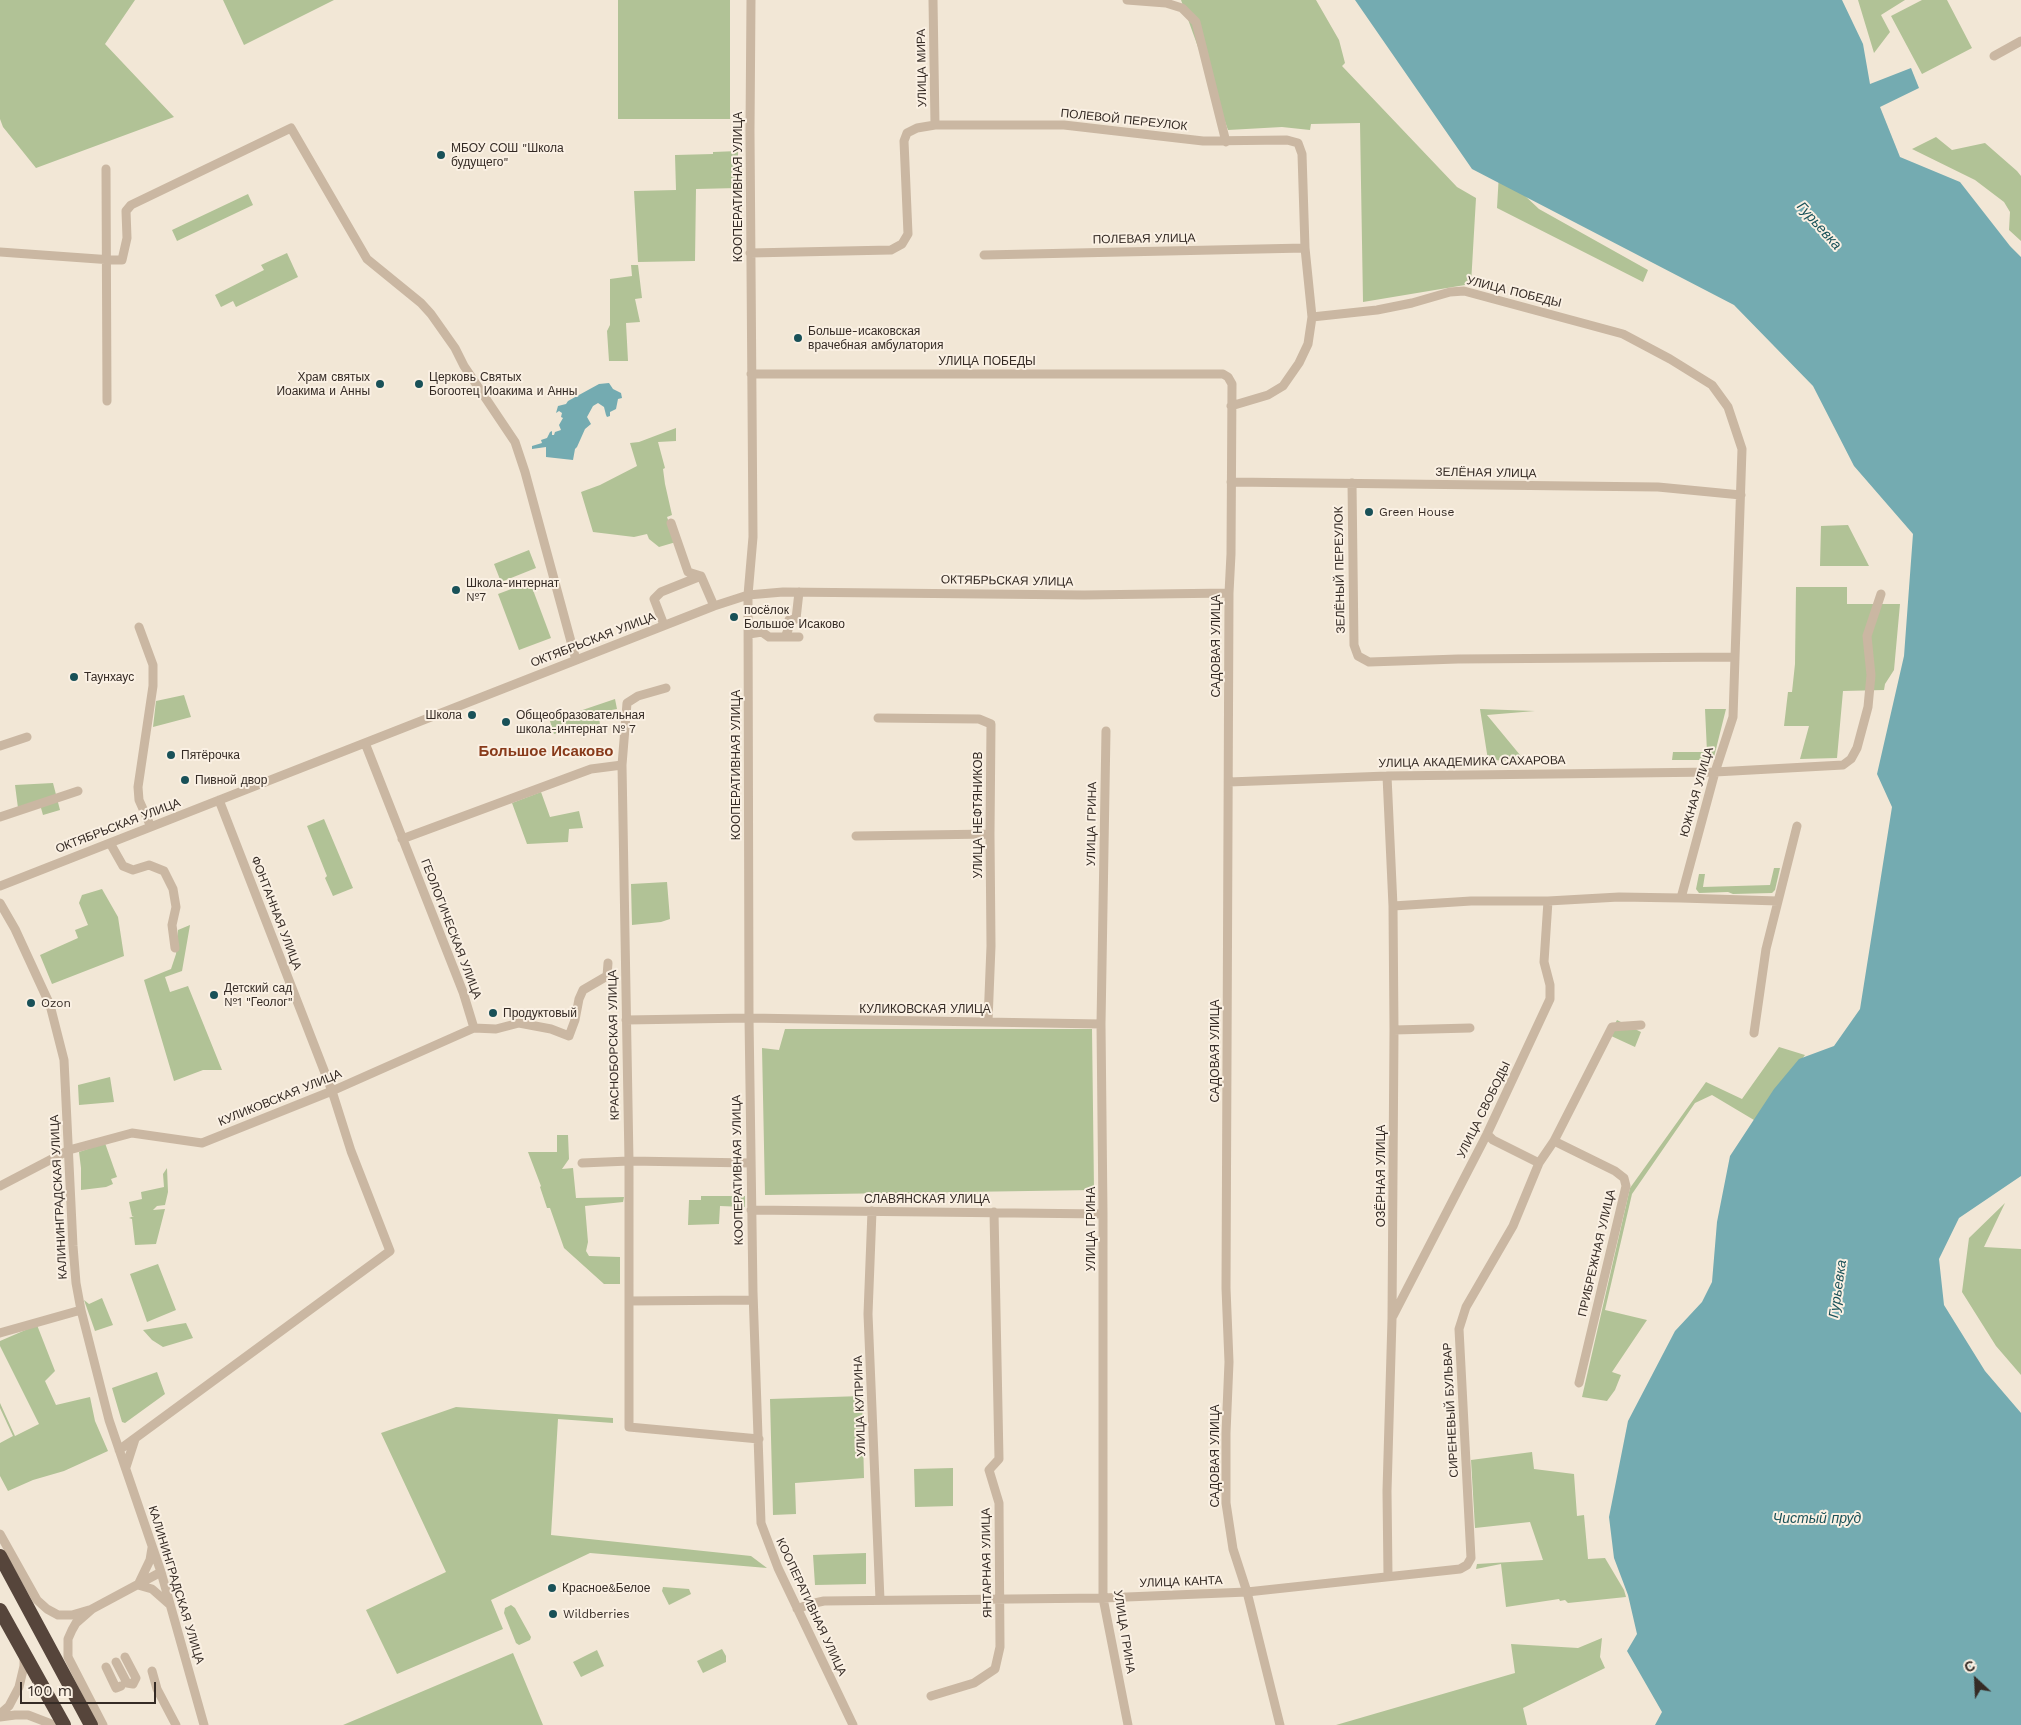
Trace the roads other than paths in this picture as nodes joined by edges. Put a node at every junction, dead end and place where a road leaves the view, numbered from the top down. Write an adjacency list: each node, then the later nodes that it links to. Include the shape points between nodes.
1 (751, 0): 12 (street, КООПЕРАТИВНАЯ УЛИЦА)
2 (932, 0): 7 (street, УЛИЦА МИРА)
3 (1128, 0): 4 (street)
4 (1166, 2): 8 (street, via 1182,8 1196,22)
5 (2021, 41): 6 (street)
6 (1994, 56)
7 (935, 125): 8 (street, ПОЛЕВОЙ ПЕРЕУЛОК, via 1064,124); 12 (street, УЛИЦА МИРА, via 907,133 904,141 908,234 902,244 891,250)
8 (1226, 142): 10 (street, ПОЛЕВОЙ ПЕРЕУЛОК, via 1287,140 1298,143 1302,154)
9 (106, 169): 14 (street)
10 (1305, 248): 13 (street, ПОЛЕВАЯ УЛИЦА); 15 (street)
11 (0, 252): 14 (street)
12 (750, 253): 16 (street, КООПЕРАТИВНАЯ УЛИЦА)
13 (984, 255)
14 (107, 260): 18 (street); 37 (street, via 122,260 127,238 126,211 131,205 291,128 366,260 431,314 515,442)
15 (1312, 317): 19 (street, via 1308,344 1283,386 1268,395); 20 (street, УЛИЦА ПОБЕДЫ, via 1377,310 1464,291 1623,334 1712,385)
16 (751, 374): 17 (street, УЛИЦА ПОБЕДЫ); 29 (street, КООПЕРАТИВНАЯ УЛИЦА, via 753,537)
17 (1223, 374): 19 (street, САДОВАЯ УЛИЦА, via 1232,384)
18 (107, 400)
19 (1231, 406): 21 (street, САДОВАЯ УЛИЦА)
20 (1728, 407): 23 (street, ЮЖНАЯ УЛИЦА, via 1742,449)
21 (1231, 482): 22 (street, ЗЕЛЁНАЯ УЛИЦА); 27 (street, САДОВАЯ УЛИЦА)
22 (1352, 483): 23 (street, ЗЕЛЁНАЯ УЛИЦА, via 1658,487); 36 (street, ЗЕЛЁНЫЙ ПЕРЕУЛОК, via 1354,645 1358,656 1369,662)
23 (1741, 495): 36 (street, ЮЖНАЯ УЛИЦА)
24 (671, 523): 25 (street, via 688,572)
25 (702, 576): 30 (street); 31 (street, via 661,592 654,599)
26 (799, 592): 27 (street, ОКТЯБРЬСКАЯ УЛИЦА); 29 (street, ОКТЯБРЬСКАЯ УЛИЦА); 34 (street, via 796,619 789,620)
27 (1229, 593): 47 (street, САДОВАЯ УЛИЦА)
28 (1881, 594): 45 (street, УЛИЦА АКАДЕМИКА САХАРОВА, via 1867,636 1871,675 1868,707 1851,759 1843,765)
29 (748, 595): 30 (street, ОКТЯБРЬСКАЯ УЛИЦА); 33 (street, КООПЕРАТИВНАЯ УЛИЦА)
30 (714, 606): 31 (street, ОКТЯБРЬСКАЯ УЛИЦА)
31 (664, 625): 37 (street, ОКТЯБРЬСКАЯ УЛИЦА)
32 (139, 627): 52 (street, via 153,665 153,686 138,787 139,800)
33 (749, 634): 34 (street, via 762,632 769,637); 65 (street, КООПЕРАТИВНАЯ УЛИЦА)
34 (785, 637): 35 (street)
35 (799, 637)
36 (1735, 657): 45 (street, ЮЖНАЯ УЛИЦА, via 1734,716)
37 (576, 660): 42 (street, ОКТЯБРЬСКАЯ УЛИЦА)
38 (666, 688): 44 (street, КРАСНОБОРСКАЯ УЛИЦА, via 627,702)
39 (878, 718): 53 (street, УЛИЦА НЕФТЯНИКОВ, via 979,718 991,724)
40 (1106, 731): 68 (street, УЛИЦА ГРИНА)
41 (27, 737): 43 (street)
42 (365, 743): 49 (street, ОКТЯБРЬСКАЯ УЛИЦА); 55 (street, ГЕОЛОГИЧЕСКАЯ УЛИЦА)
43 (0, 746)
44 (622, 765): 55 (street, via 591,768); 66 (street, КРАСНОБОРСКАЯ УЛИЦА)
45 (1715, 772): 46 (street, УЛИЦА АКАДЕМИКА САХАРОВА); 58 (street, ЮЖНАЯ УЛИЦА)
46 (1387, 776): 47 (street, УЛИЦА АКАДЕМИКА САХАРОВА); 62 (street, ОЗЁРНАЯ УЛИЦА)
47 (1229, 782): 104 (street, САДОВАЯ УЛИЦА, via 1226,1503 1233,1549)
48 (78, 791): 50 (street)
49 (219, 800): 52 (street, ОКТЯБРЬСКАЯ УЛИЦА); 74 (street, ФОНТАННАЯ УЛИЦА)
50 (0, 816)
51 (1797, 826): 60 (street)
52 (151, 827): 56 (street, ОКТЯБРЬСКАЯ УЛИЦА)
53 (990, 834): 54 (street); 67 (street, УЛИЦА НЕФТЯНИКОВ)
54 (856, 836)
55 (402, 839): 70 (street, ГЕОЛОГИЧЕСКАЯ УЛИЦА, via 463,992)
56 (110, 843): 57 (street, ОКТЯБРЬСКАЯ УЛИЦА); 63 (street, via 123,866 133,870 149,865 164,871 173,889 176,907 172,925)
57 (0, 886)
58 (1681, 898): 59 (street); 60 (street)
59 (1548, 901): 62 (street); 75 (street, УЛИЦА СВОБОДЫ, via 1544,962 1550,999)
60 (1778, 901): 73 (street, via 1766,950)
61 (0, 903): 77 (street, КАЛИНИНГРАДСКАЯ УЛИЦА, via 50,1005 64,1060)
62 (1393, 906): 72 (street, ОЗЁРНАЯ УЛИЦА)
63 (174, 948)
64 (608, 963): 70 (street, КУЛИКОВСКАЯ УЛИЦА, via 607,976 583,990 569,1036 552,1029 518,1023 496,1029)
65 (749, 1018): 66 (street, КУЛИКОВСКАЯ УЛИЦА); 67 (street, КУЛИКОВСКАЯ УЛИЦА); 80 (street, КООПЕРАТИВНАЯ УЛИЦА)
66 (626, 1020): 78 (street, КРАСНОБОРСКАЯ УЛИЦА)
67 (988, 1021): 68 (street, КУЛИКОВСКАЯ УЛИЦА)
68 (1101, 1024): 86 (street, УЛИЦА ГРИНА)
69 (1641, 1025): 76 (street, СИРЕНЕВЫЙ БУЛЬВАР, via 1612,1027)
70 (474, 1028): 74 (street, КУЛИКОВСКАЯ УЛИЦА)
71 (1470, 1028): 72 (street)
72 (1394, 1030): 90 (street, ОЗЁРНАЯ УЛИЦА)
73 (1754, 1033)
74 (332, 1091): 77 (street, КУЛИКОВСКАЯ УЛИЦА, via 202,1144 132,1134); 93 (street, ФОНТАННАЯ УЛИЦА, via 351,1151 390,1251)
75 (1487, 1134): 81 (street, via 1492,1140); 90 (street, УЛИЦА СВОБОДЫ)
76 (1554, 1141): 81 (street, СИРЕНЕВЫЙ БУЛЬВАР); 92 (street, ПРИБРЕЖНАЯ УЛИЦА, via 1616,1170 1624,1178 1626,1186)
77 (69, 1150): 82 (street, КУЛИКОВСКАЯ УЛИЦА); 89 (street, КАЛИНИНГРАДСКАЯ УЛИЦА, via 73,1246)
78 (629, 1161): 79 (street); 80 (street); 88 (street, КРАСНОБОРСКАЯ УЛИЦА)
79 (582, 1163)
80 (751, 1163): 83 (street, КООПЕРАТИВНАЯ УЛИЦА)
81 (1539, 1163): 100 (street, СИРЕНЕВЫЙ БУЛЬВАР, via 1513,1226 1466,1307 1459,1329)
82 (0, 1186)
83 (751, 1210): 84 (street, СЛАВЯНСКАЯ УЛИЦА); 87 (street, КООПЕРАТИВНАЯ УЛИЦА)
84 (872, 1211): 85 (street, СЛАВЯНСКАЯ УЛИЦА); 107 (street, УЛИЦА КУПРИНА, via 868,1314)
85 (994, 1212): 86 (street, СЛАВЯНСКАЯ УЛИЦА); 106 (street, ЯНТАРНАЯ УЛИЦА, via 999,1459 988,1470 999,1503)
86 (1104, 1214): 105 (street, УЛИЦА ГРИНА)
87 (753, 1300): 88 (street); 94 (street, КООПЕРАТИВНАЯ УЛИЦА)
88 (629, 1301): 94 (street, КРАСНОБОРСКАЯ УЛИЦА, via 629,1427)
89 (81, 1310): 91 (street); 95 (street, КАЛИНИНГРАДСКАЯ УЛИЦА)
90 (1392, 1319): 102 (street, ОЗЁРНАЯ УЛИЦА)
91 (0, 1333)
92 (1579, 1382)
93 (136, 1437): 95 (street); 96 (street)
94 (759, 1439): 110 (street, КООПЕРАТИВНАЯ УЛИЦА, via 761,1523)
95 (119, 1450): 96 (street, КАЛИНИНГРАДСКАЯ УЛИЦА)
96 (126, 1467): 98 (street, КАЛИНИНГРАДСКАЯ УЛИЦА)
97 (0, 1534): 109 (street, via 37,1600 47,1609 58,1615 72,1615)
98 (152, 1545): 101 (street, КАЛИНИНГРАДСКАЯ УЛИЦА); 103 (street, via 150,1560)
99 (0, 1556): 119 (highway)
100 (1471, 1558): 102 (street, УЛИЦА КАНТА, via 1468,1566 1460,1569)
101 (162, 1572): 103 (street); 108 (street, КАЛИНИНГРАДСКАЯ УЛИЦА)
102 (1388, 1576): 104 (street, УЛИЦА КАНТА)
103 (138, 1585): 108 (street, via 152,1589); 109 (street)
104 (1247, 1592): 105 (street, УЛИЦА КАНТА); 125 (street, САДОВАЯ УЛИЦА)
105 (1103, 1598): 106 (street, УЛИЦА КАНТА); 124 (street, УЛИЦА ГРИНА)
106 (1000, 1599): 107 (street, УЛИЦА КАНТА); 115 (street, ЯНТАРНАЯ УЛИЦА, via 1000,1647 995,1669 974,1683)
107 (880, 1600): 110 (street, УЛИЦА КАНТА, via 824,1601)
108 (171, 1606): 122 (street, КАЛИНИНГРАДСКАЯ УЛИЦА)
109 (92, 1609): 120 (street, via 76,1623 67,1648 72,1667)
110 (798, 1609): 123 (street, КООПЕРАТИВНАЯ УЛИЦА)
111 (0, 1610): 112 (highway)
112 (24, 1655): 116 (street, via 19,1687); 118 (highway)
113 (116, 1662): 113 (street, via 136,1678 127,1685)
114 (152, 1671): 121 (street, via 157,1689)
115 (931, 1696)
116 (0, 1716): 117 (street, via 28,1715)
117 (54, 1725)
118 (64, 1725)
119 (90, 1725)
120 (103, 1725)
121 (176, 1725)
122 (204, 1725)
123 (853, 1725)
124 (1128, 1725)
125 (1280, 1725)

